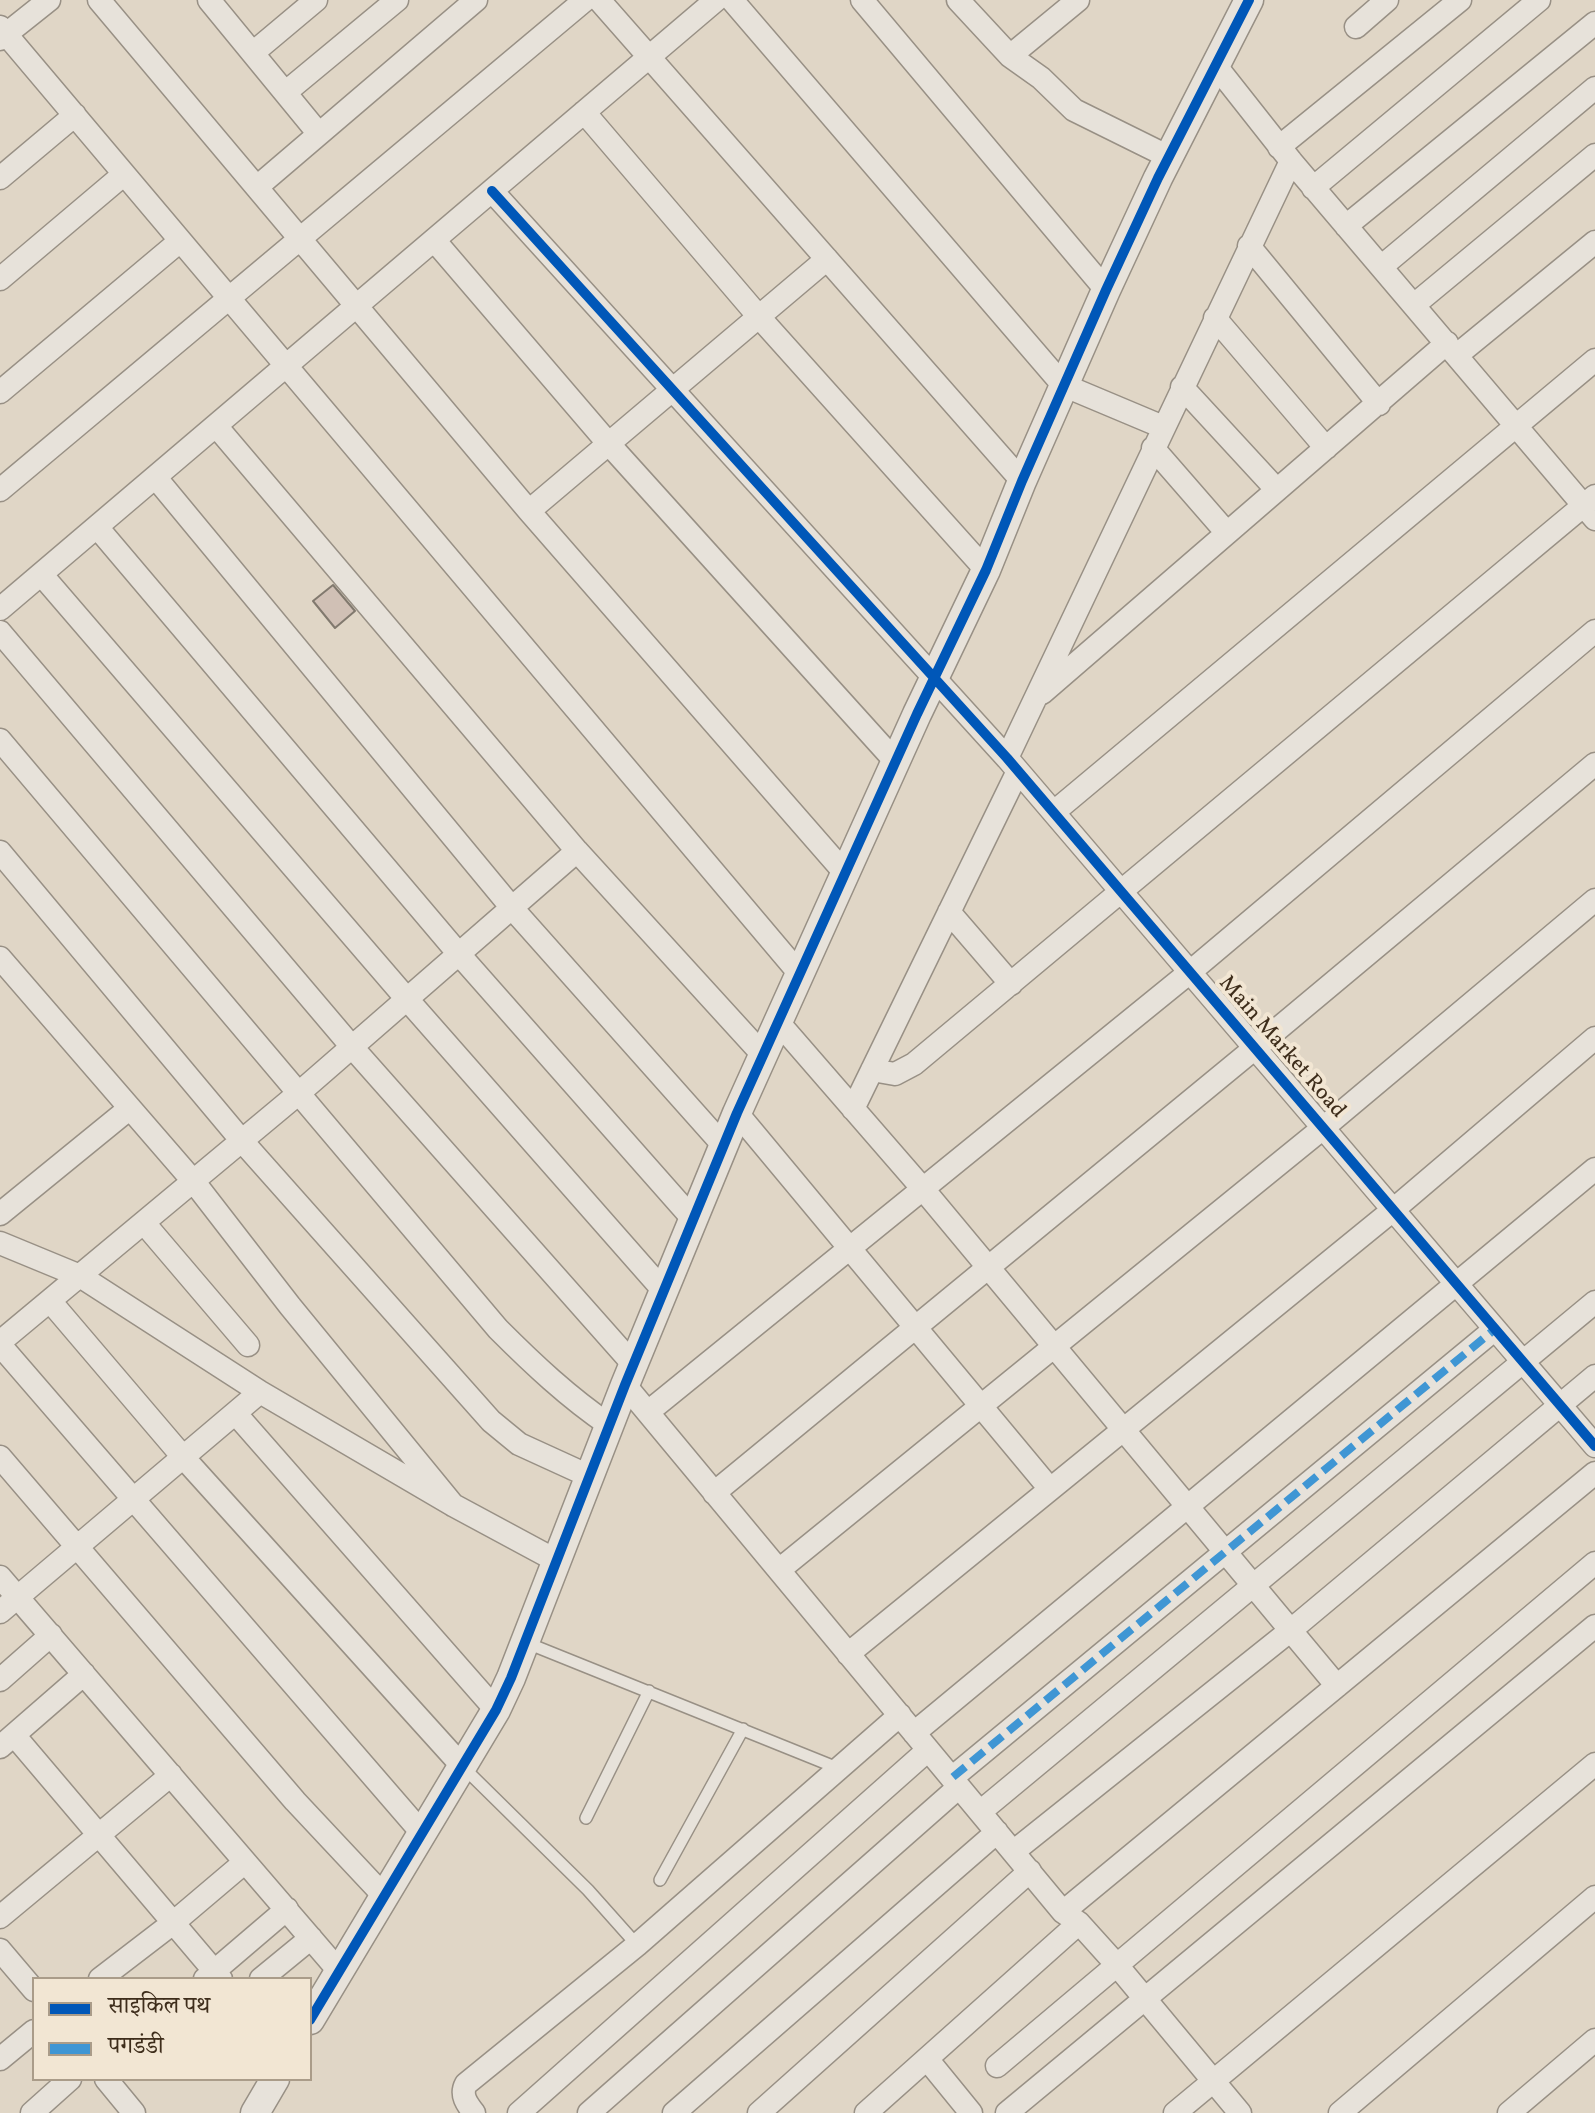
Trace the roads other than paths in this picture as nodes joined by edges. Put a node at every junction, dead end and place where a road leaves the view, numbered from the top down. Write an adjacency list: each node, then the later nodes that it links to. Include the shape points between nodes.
1 (49, 0): 20 (street)
2 (99, 0): 35 (street)
3 (209, 0): 21 (street)
4 (316, 0): 21 (street)
5 (397, 0): 26 (street)
6 (476, 0): 29 (street)
7 (585, 0): 39 (street)
8 (599, 0): 22 (street)
9 (716, 0): 22 (street)
10 (732, 0): 56 (street)
11 (862, 0): 47 (street)
12 (1078, 0): 23 (street)
13 (1249, 0): 24 (street)
14 (1387, 0): 19 (street)
15 (1460, 0): 30 (street)
16 (1539, 0): 36 (street)
17 (964, 2): 23 (street)
18 (1595, 23): 38 (street)
19 (1356, 27)
20 (2, 34): 28 (street)
21 (254, 52): 26 (street)
22 (649, 56): 27 (street); 44 (street)
23 (1010, 56): 32 (street, via 1074,110)
24 (1216, 66): 30 (street); 32 (street)
25 (1595, 88): 45 (street)
26 (286, 92): 29 (street)
27 (584, 112): 37 (street); 51 (street)
28 (75, 115): 33 (street); 34 (street)
29 (319, 134): 35 (street)
30 (1285, 154): 36 (street); 43 (street)
31 (1595, 155): 49 (street)
32 (1169, 157): 47 (street)
33 (123, 175): 41 (street); 46 (street)
34 (0, 178)
35 (257, 187): 39 (street)
36 (1313, 188): 38 (street)
37 (492, 191): 40 (street); 58 (street, Main Market Road)
38 (1346, 226): 45 (street)
39 (300, 238): 48 (street); 50 (street)
40 (434, 240): 50 (street); 64 (street)
41 (180, 241): 48 (street); 59 (street)
42 (1595, 242): 53 (street)
43 (1249, 246): 52 (street); 60 (street)
44 (827, 259): 51 (street); 67 (street)
45 (1381, 267): 49 (street)
46 (0, 279)
47 (1106, 290): 56 (street)
48 (229, 298): 55 (street); 68 (street)
49 (1414, 305): 53 (street)
50 (357, 306): 55 (street); 71 (street)
51 (760, 318): 58 (street); 74 (street)
52 (1215, 318): 57 (street); 65 (street)
53 (1452, 349): 60 (street); 62 (street)
54 (1595, 360): 62 (street)
55 (286, 366): 61 (street); 96 (street)
56 (1063, 385): 63 (street); 67 (street)
57 (1182, 387): 63 (street); 69 (street)
58 (672, 390): 64 (street); 79 (street, Main Market Road)
59 (0, 392)
60 (1379, 404): 65 (street)
61 (217, 427): 66 (street); 86 (street)
62 (1516, 427): 70 (street); 85 (street)
63 (1158, 438): 73 (street); 80 (street)
64 (608, 443): 71 (street); 82 (street)
65 (1326, 448): 69 (street)
66 (156, 478): 72 (street); 91 (street)
67 (1022, 481): 74 (street)
68 (0, 490)
69 (1277, 490): 73 (street)
70 (1591, 507): 89 (street)
71 (529, 511): 88 (street)
72 (97, 527): 75 (street); 93 (street)
73 (1227, 533): 80 (street)
74 (986, 570): 79 (street)
75 (41, 574): 76 (street); 98 (street)
76 (0, 609)
77 (1595, 631): 95 (street)
78 (0, 632): 101 (street)
79 (935, 679): 82 (street); 83 (street, Main Market Road)
80 (1035, 699): 83 (street)
81 (0, 740): 105 (street)
82 (896, 762): 88 (street)
83 (1012, 764): 85 (street, Main Market Road); 92 (street)
84 (1595, 764): 102 (street)
85 (1054, 812): 89 (street, Main Market Road)
86 (577, 851): 91 (street); 103 (street)
87 (0, 852): 110 (street)
88 (845, 873): 96 (street)
89 (1122, 892): 95 (street, Main Market Road); 97 (street)
90 (1595, 900): 109 (street)
91 (512, 908): 93 (street); 111 (street)
92 (949, 912): 97 (street); 104 (street)
93 (458, 953): 98 (street); 117 (street)
94 (0, 958): 106 (street)
95 (1190, 972): 102 (street, Main Market Road); 114 (street)
96 (799, 973): 99 (street)
97 (1011, 984): 104 (street, via 903,1072 887,1075)
98 (406, 998): 101 (street); 124 (street)
99 (778, 1022): 103 (street); 107 (street)
100 (1595, 1038): 115 (street)
101 (352, 1047): 105 (street); 133 (street)
102 (1255, 1048): 109 (street, Main Market Road); 121 (street)
103 (764, 1056): 108 (street)
104 (872, 1070): 107 (street)
105 (299, 1093): 110 (street); 140 (street, via 498,1329)
106 (130, 1108): 113 (street); 116 (street)
107 (853, 1109): 114 (street)
108 (737, 1113): 111 (street); 120 (street)
109 (1323, 1128): 115 (street, Main Market Road); 131 (street)
110 (242, 1141): 113 (street); 146 (street, via 491,1421 519,1444)
111 (723, 1145): 117 (street)
112 (1595, 1169): 123 (street)
113 (194, 1182): 118 (street); 150 (street)
114 (923, 1189): 120 (street); 121 (street)
115 (1393, 1210): 123 (street, Main Market Road); 141 (street)
116 (0, 1214)
117 (692, 1218): 124 (street)
118 (144, 1223): 122 (street); 130 (street)
119 (0, 1243): 122 (street)
120 (850, 1248): 127 (street); 138 (street)
121 (988, 1267): 127 (street); 131 (street)
122 (80, 1276): 125 (street); 135 (street)
123 (1457, 1285): 128 (street, Main Market Road); 151 (street)
124 (663, 1290): 133 (street)
125 (50, 1301): 129 (street); 144 (street)
126 (1595, 1302): 132 (street)
127 (915, 1327): 137 (street); 148 (street)
128 (1495, 1329): 132 (street, Main Market Road); 153 (street)
129 (0, 1343): 149 (street)
130 (248, 1345)
131 (1054, 1346): 137 (street); 141 (street)
132 (1523, 1362): 136 (street, Main Market Road); 158 (street)
133 (629, 1374): 138 (street); 140 (street)
134 (1595, 1376): 136 (street)
135 (260, 1392): 139 (street); 150 (street)
136 (1560, 1405): 142 (street, Main Market Road); 162 (street)
137 (981, 1406): 147 (street); 156 (street)
138 (648, 1412): 148 (street)
139 (236, 1414): 144 (street); 170 (street)
140 (609, 1425): 146 (street)
141 (1124, 1430): 147 (street); 151 (street)
142 (1595, 1446)
143 (0, 1457): 152 (street)
144 (183, 1457): 149 (street); 175 (street)
145 (1595, 1473): 168 (street)
146 (589, 1476): 154 (street)
147 (1050, 1489): 165 (street)
148 (714, 1493): 156 (street)
149 (133, 1499): 152 (street); 183 (street)
150 (453, 1505): 154 (street)
151 (1188, 1507): 153 (street); 172 (street)
152 (77, 1547): 159 (street); 188 (street, via 295,1801)
153 (1226, 1554): 158 (street); 178 (street)
154 (557, 1561): 164 (street)
155 (1595, 1563): 197 (street)
156 (779, 1570): 165 (street)
157 (0, 1577): 159 (street)
158 (1253, 1585): 162 (street); 179 (street)
159 (18, 1597): 160 (street); 163 (street)
160 (0, 1612)
161 (1595, 1626): 203 (street)
162 (1291, 1630): 168 (street); 184 (street)
163 (51, 1635): 166 (street); 167 (street)
164 (527, 1643): 169 (lane); 170 (street)
165 (848, 1654): 172 (street)
166 (84, 1674): 173 (street); 177 (street)
167 (0, 1680)
168 (1337, 1686): 192 (street)
169 (649, 1691): 171 (lane); 180 (lane)
170 (496, 1710): 175 (street)
171 (743, 1729): 176 (lane); 187 (lane)
172 (914, 1733): 176 (street); 178 (street); 218 (street)
173 (7, 1741): 182 (street)
174 (1595, 1764): 213 (street)
175 (463, 1767): 183 (street); 195 (lane)
176 (840, 1769): 195 (street)
177 (171, 1775): 182 (street); 185 (street)
178 (956, 1782): 179 (street); 219 (street)
179 (980, 1812): 181 (street)
180 (586, 1818)
181 (997, 1832): 184 (street); 220 (street)
182 (98, 1833): 191 (street); 193 (street)
183 (423, 1834): 188 (street)
184 (1013, 1852): 186 (street)
185 (245, 1862): 190 (street); 193 (street)
186 (1030, 1871): 192 (street); 221 (street)
187 (660, 1880)
188 (385, 1897): 198 (street)
189 (1595, 1897): 227 (street)
190 (287, 1909): 194 (street); 199 (street)
191 (0, 1917)
192 (1071, 1918): 197 (street); 208 (street)
193 (173, 1923): 199 (street); 200 (street)
194 (311, 1938): 198 (street); 201 (street)
195 (637, 1945): 217 (street, via 466,2084 464,2097)
196 (3, 1962): 202 (street)
197 (1116, 1964): 203 (street); 209 (street)
198 (339, 1971): 204 (street)
199 (213, 1976)
200 (103, 1977)
201 (263, 1977)
202 (32, 1988)
203 (1146, 1999): 213 (street); 224 (street)
204 (312, 2017)
205 (32, 2033): 207 (street)
206 (1595, 2040): 228 (street)
207 (0, 2059)
208 (927, 2059): 222 (street); 223 (street)
209 (997, 2066)
210 (68, 2081): 215 (street)
211 (107, 2081): 214 (street)
212 (274, 2081): 216 (street)
213 (1214, 2081): 225 (street); 226 (street)
214 (129, 2111)
215 (32, 2113)
216 (255, 2113)
217 (474, 2113)
218 (519, 2113)
219 (589, 2113)
220 (674, 2113)
221 (759, 2113)
222 (866, 2113)
223 (971, 2113)
224 (1007, 2113)
225 (1175, 2113)
226 (1240, 2113)
227 (1340, 2113)
228 (1509, 2113)

